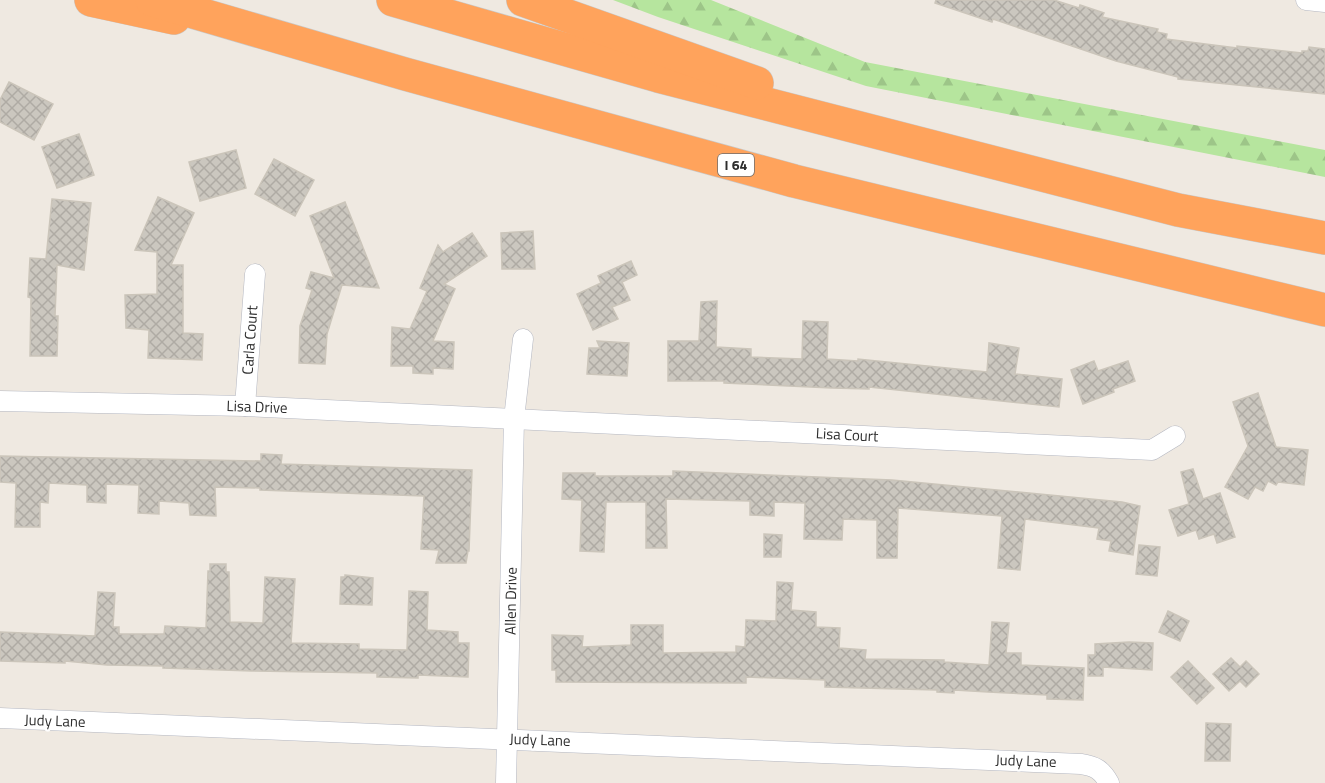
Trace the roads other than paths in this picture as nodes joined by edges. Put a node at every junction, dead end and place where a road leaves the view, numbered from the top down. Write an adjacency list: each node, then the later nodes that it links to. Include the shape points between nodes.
1 (91, 0): 7 (highway)
2 (152, 0): 7 (highway, I 64)
3 (393, 0): 8 (highway, via 658,76)
4 (523, 0): 8 (highway)
5 (1306, 0): 6 (street)
6 (1325, 2)
7 (318, 49): 11 (highway, I 64, via 795,182)
8 (910, 141): 9 (highway, via 1178,210)
9 (1325, 238)
10 (255, 274): 14 (street, Carla Court)
11 (1325, 310)
12 (523, 339): 15 (street, Allen Drive)
13 (0, 401): 14 (street, Lisa Drive)
14 (245, 406): 15 (street, Lisa Drive)
15 (514, 419): 16 (street, Lisa Court, via 1152,450); 18 (street, Allen Drive)
16 (1175, 436)
17 (0, 718): 18 (street, Judy Lane)
18 (508, 739): 19 (street, Allen Drive); 20 (street, Judy Lane, via 1081,764 1103,772)
19 (507, 783)
20 (1109, 783)

